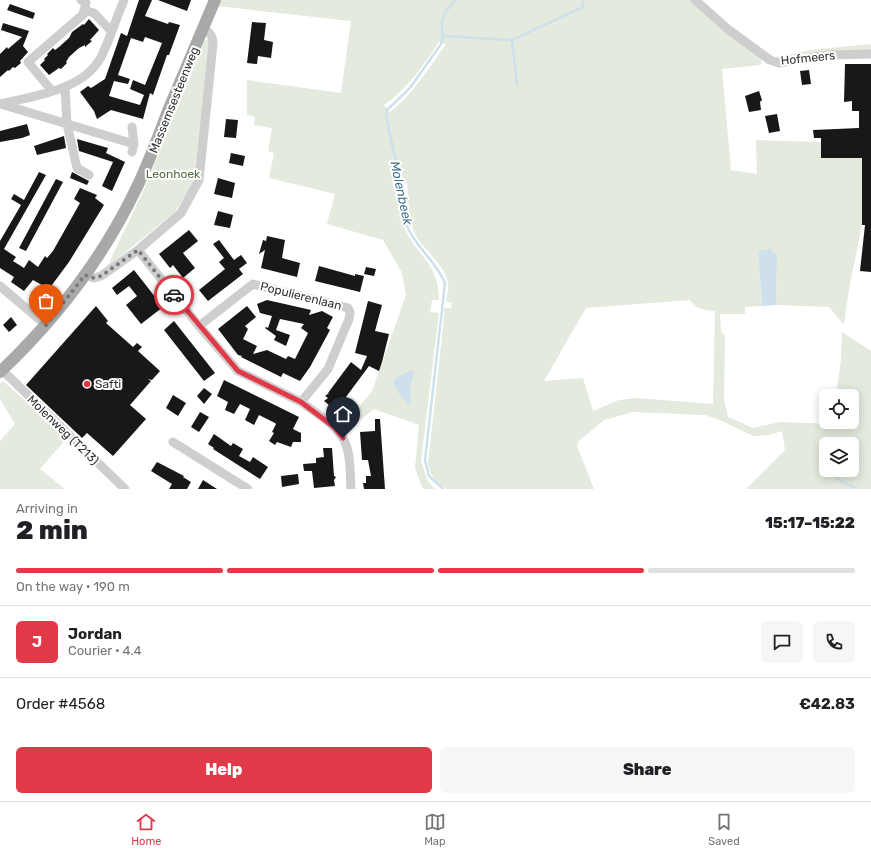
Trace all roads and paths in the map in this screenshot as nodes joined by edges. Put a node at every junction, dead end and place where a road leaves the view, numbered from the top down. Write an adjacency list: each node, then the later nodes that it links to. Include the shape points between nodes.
1 (81, 0): 5 (street, via 86,3)
2 (124, 0): 7 (street)
3 (215, 0): 6 (main road, Massemsesteenweg)
4 (695, 0): 8 (street, Hofmeers, via 729,30 770,60 779,63 828,55)
5 (83, 14): 7 (street, via 87,11 94,14); 10 (street, via 28,62)
6 (203, 29): 15 (street, Massemsesteenweg, via 211,35 213,44 198,180 181,213); 16 (main road, Massemsesteenweg, via 126,210)
7 (111, 31): 9 (street, via 100,58 92,69 78,82)
8 (871, 54)
9 (65, 87): 10 (street); 12 (street)
10 (52, 91): 11 (street)
11 (0, 104): 12 (street)
12 (68, 124): 13 (street, via 133,148); 14 (street, via 77,168)
13 (132, 127)
14 (89, 175)
15 (138, 250): 16 (street, Massemsesteenweg, via 101,276 94,278); 19 (street)
16 (85, 275): 18 (main road, Massemsesteenweg)
17 (0, 286): 18 (street)
18 (46, 325): 20 (main road, Massemsesteenweg)
19 (199, 326): 21 (street, via 238,371); 21 (street, Populierenlaan, via 253,284 348,308 349,319 328,369)
20 (1, 371): 23 (street, Molenweg (T213))
21 (301, 402): 25 (street, via 334,427 343,438 348,448)
22 (173, 442): 24 (street)
23 (125, 489)
24 (248, 489)
25 (351, 489)

